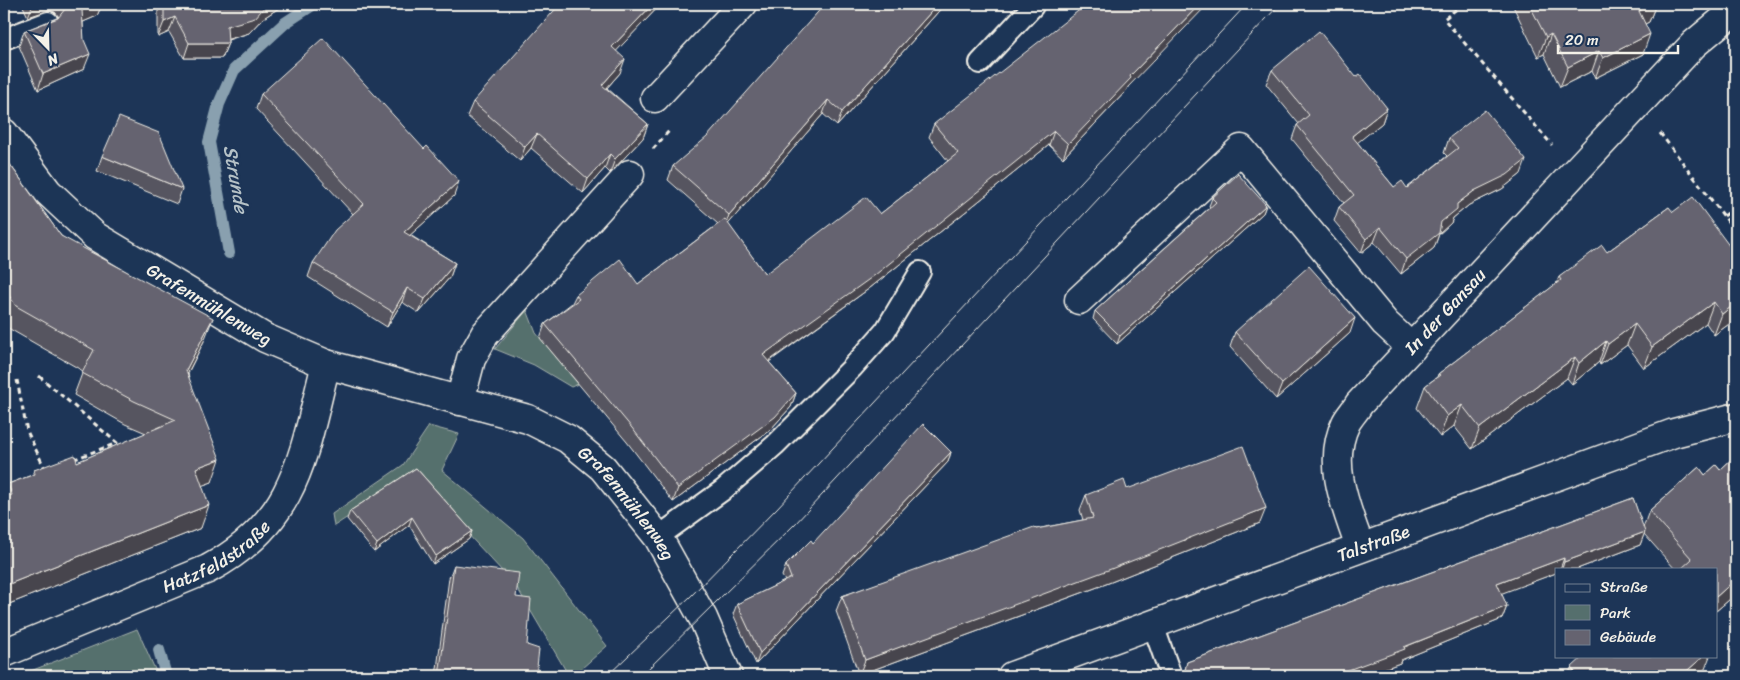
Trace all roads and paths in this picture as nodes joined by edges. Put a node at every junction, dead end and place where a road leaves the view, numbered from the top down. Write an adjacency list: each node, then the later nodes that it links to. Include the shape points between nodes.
1 (743, 4): 8 (street)
2 (1030, 4): 7 (lane, via 1033,6)
3 (1463, 4): 11 (path, via 1444,19)
4 (1736, 9): 9 (street, In der Gansau, via 1694,44)
5 (48, 22): 6 (lane)
6 (4, 39)
7 (980, 63)
8 (656, 98): 12 (path, via 676,125)
9 (1635, 108): 11 (street, In der Gansau); 14 (path, via 1667,139)
10 (5, 139): 19 (street, Grafenmühlenweg, via 48,192 95,236 265,338)
11 (1575, 172): 18 (street, In der Gansau)
12 (630, 174): 22 (street, via 485,334 471,359)
13 (1736, 207): 14 (path)
14 (1724, 216): 15 (path)
15 (1736, 232)
16 (920, 272): 28 (lane, via 885,331 852,368 775,445 724,490)
17 (1079, 300): 18 (street, via 1241,149 1385,323)
18 (1412, 348): 29 (street, In der Gansau, via 1360,404 1346,423 1339,444 1344,502)
19 (326, 364): 22 (street, Grafenmühlenweg); 31 (street, Hatzfeldstraße, via 293,485 281,506 247,544 208,569)
20 (38, 376): 24 (path, via 117,443)
21 (17, 380): 26 (path, via 27,431)
22 (460, 401): 28 (street, Grafenmühlenweg, via 528,418 568,439 603,468)
23 (1736, 417): 29 (street, Talstraße, via 1674,433)
24 (63, 464)
25 (54, 467): 26 (path)
26 (45, 470): 27 (path)
27 (37, 474)
28 (658, 537): 32 (street, Grafenmühlenweg, via 695,603)
29 (1360, 548): 30 (street, Talstraße)
30 (1153, 625): 33 (street, Talstraße); 34 (lane)
31 (4, 653)
32 (728, 676)
33 (1012, 676)
34 (1171, 676)

